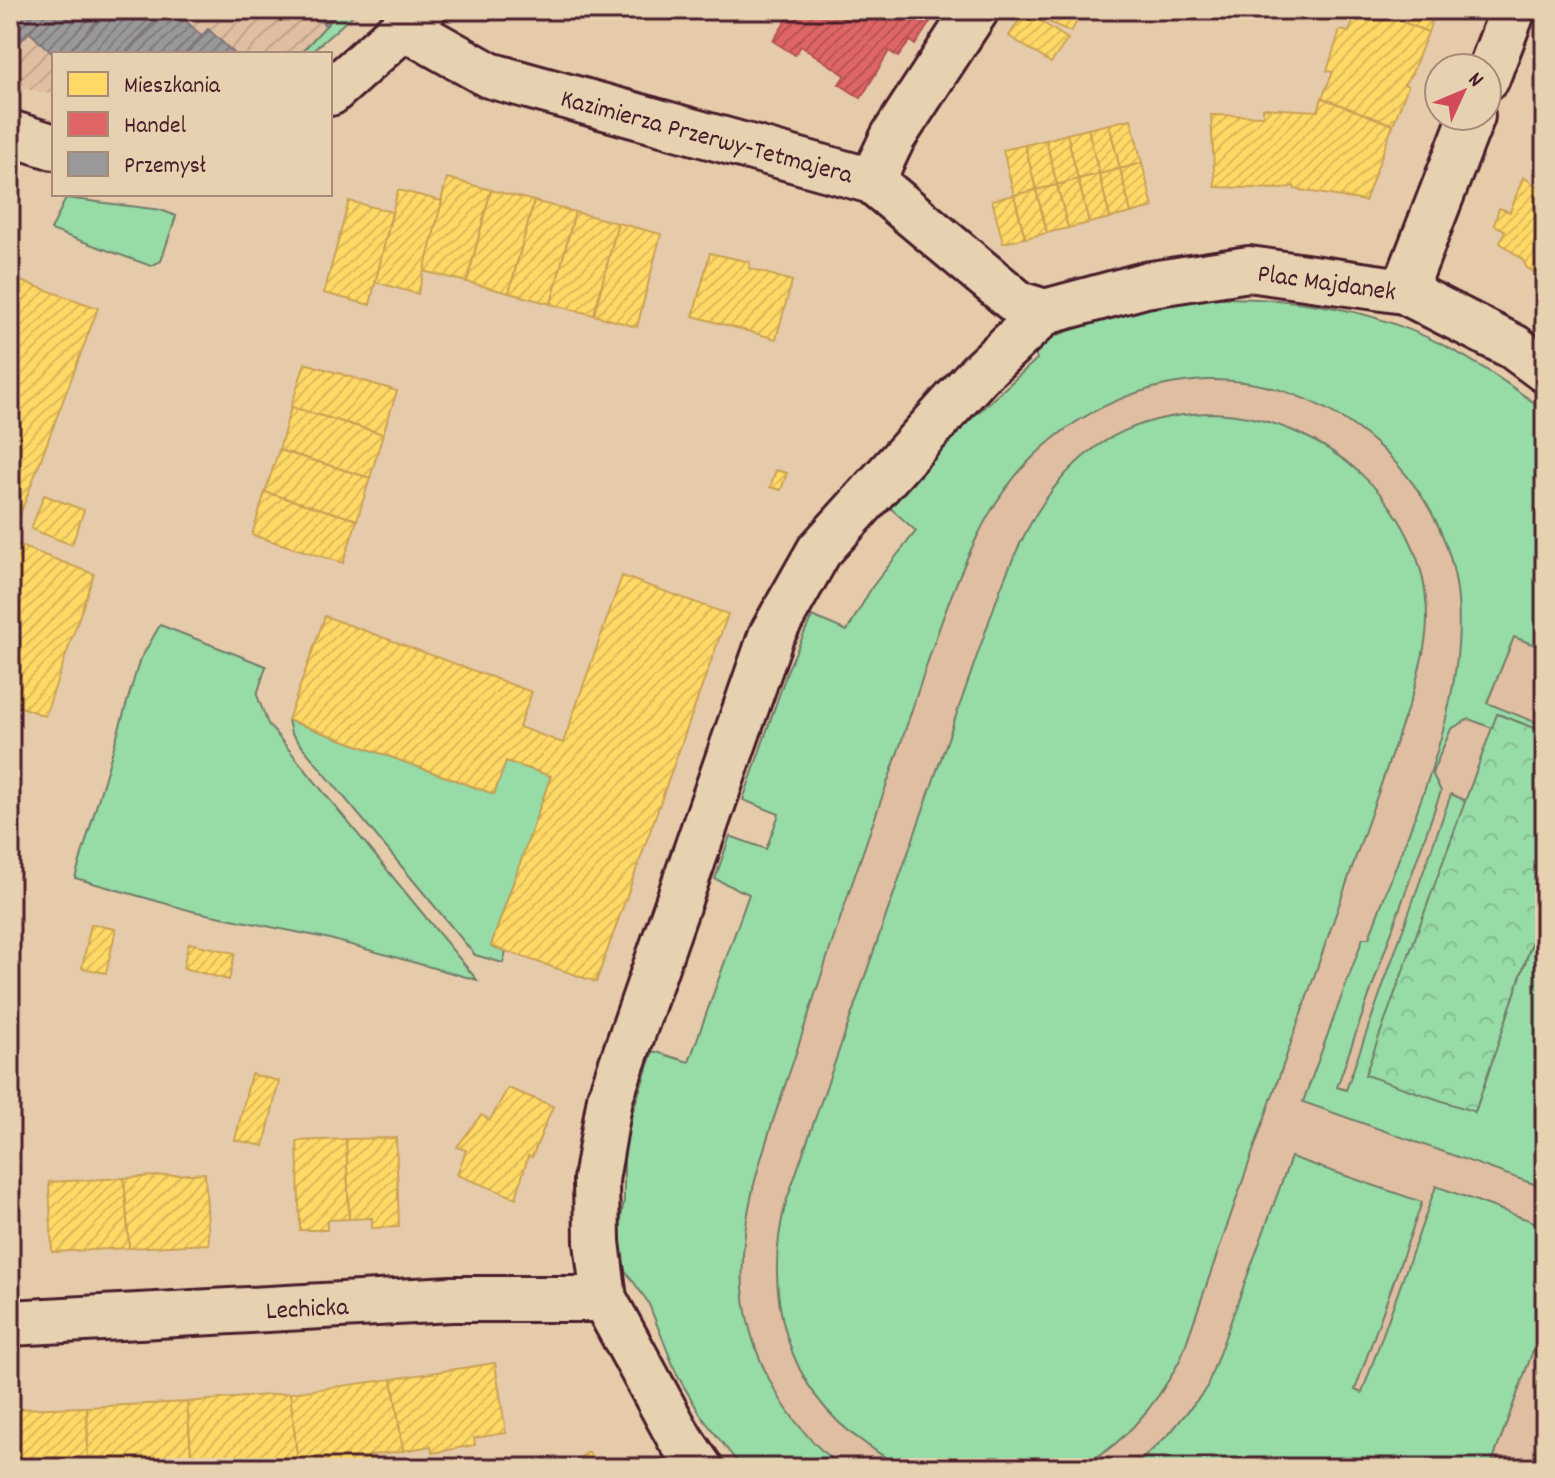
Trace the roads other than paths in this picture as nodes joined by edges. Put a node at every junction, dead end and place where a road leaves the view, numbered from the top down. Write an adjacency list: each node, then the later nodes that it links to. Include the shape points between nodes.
1 (976, 10): 9 (street, Kazimierza Przerwy-Tetmajera, via 893,137)
2 (1513, 10): 4 (street)
3 (413, 19): 5 (street); 9 (street, Kazimierza Przerwy-Tetmajera, via 489,75)
4 (1497, 52)
5 (332, 91)
6 (1466, 132): 10 (street)
7 (10, 133): 8 (street)
8 (52, 146)
9 (872, 181): 11 (street, via 1019,304)
10 (1404, 291): 11 (street, Plac Majdanek, via 1249,269 1145,285); 12 (street, Plac Majdanek, via 1514,347)
11 (1045, 312): 13 (street, via 980,373 819,551 771,636 610,1098 596,1180)
12 (1545, 370)
13 (604, 1299): 14 (street, Lechicka, via 451,1299); 15 (street)
14 (10, 1323)
15 (700, 1468)

